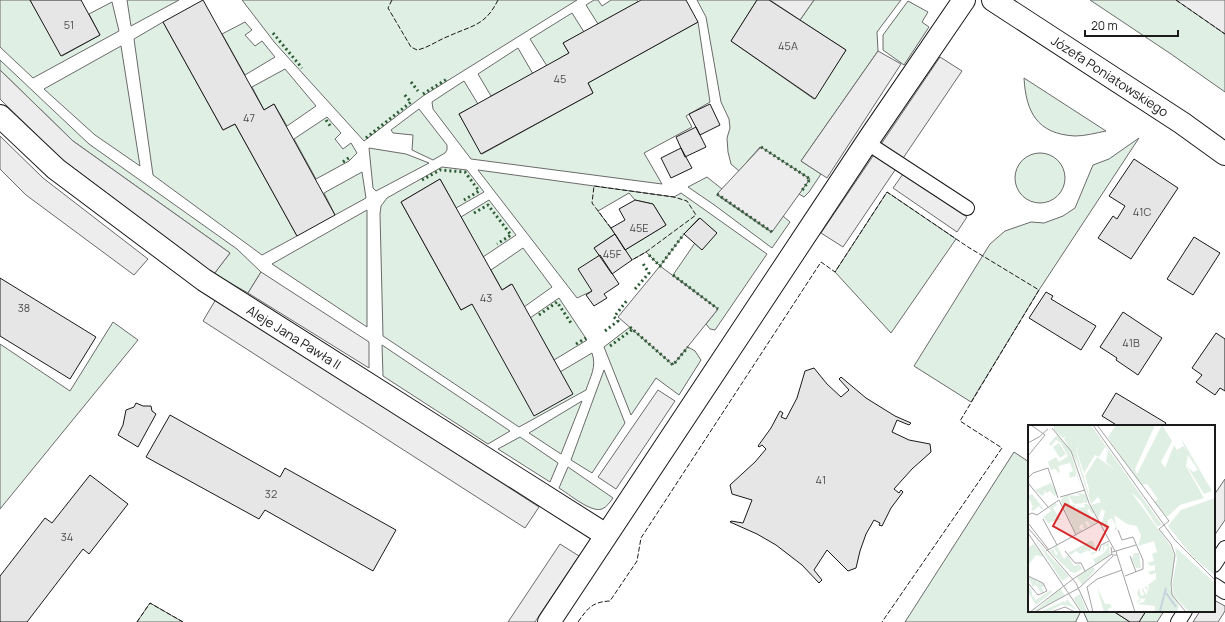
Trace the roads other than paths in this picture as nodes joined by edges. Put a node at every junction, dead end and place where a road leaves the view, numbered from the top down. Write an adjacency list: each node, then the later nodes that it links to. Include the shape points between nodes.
1 (964, 0): 4 (street)
2 (993, 0): 5 (street, Józefa Poniatowskiego, via 1182,123)
3 (0, 116): 7 (street, Aleje Jana Pawła II, via 56,169 204,280)
4 (866, 142): 6 (lane); 7 (street)
5 (1225, 154)
6 (967, 208)
7 (606, 535): 13 (street)
8 (1225, 548): 9 (lane)
9 (1215, 563)
10 (1215, 586): 11 (lane)
11 (1225, 592)
12 (1184, 612): 14 (lane)
13 (549, 622)
14 (1178, 622)

